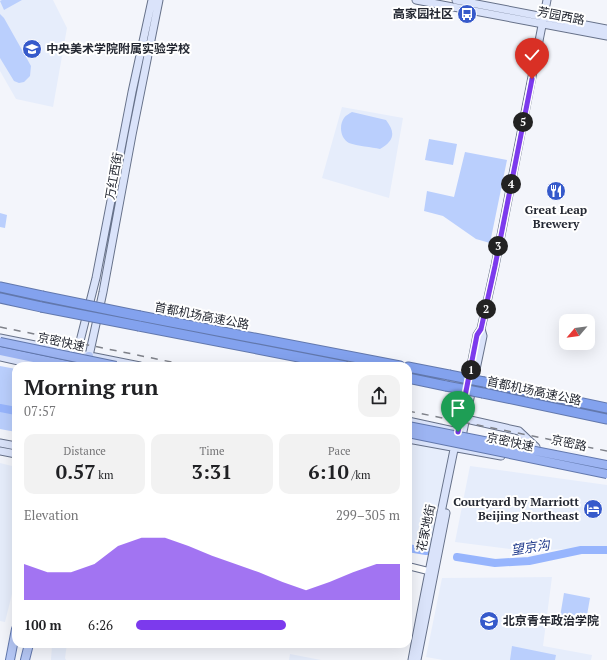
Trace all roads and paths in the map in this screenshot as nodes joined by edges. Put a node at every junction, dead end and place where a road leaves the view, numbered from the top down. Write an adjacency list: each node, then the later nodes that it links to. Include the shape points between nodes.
1 (152, 0): 17 (main road, 万红西街, via 96,278)
2 (159, 0): 18 (main road, 万红西街)
3 (416, 0): 6 (main road, 芳园西路)
4 (456, 0): 6 (main road, 芳园西路)
5 (547, 0): 6 (main road)
6 (543, 20): 7 (main road, 芳园西路); 8 (main road, 芳园西路); 12 (main road)
7 (607, 29)
8 (607, 36)
9 (0, 287): 11 (highway, 首都机场高速公路, bridge)
10 (0, 298): 11 (highway, 首都机场高速公路, bridge, via 41,307)
11 (139, 321): 26 (highway, 首都机场高速公路); 27 (highway, 首都机场高速公路)
12 (481, 329): 31 (main road, via 483,336); 35 (main road, via 477,335)
13 (0, 338): 15 (highway, bridge); 17 (main road)
14 (0, 342): 15 (highway, 京密快速, bridge)
15 (13, 345): 24 (highway, 京密快速, bridge)
16 (0, 353): 21 (highway, 京密快速)
17 (77, 353): 18 (main road); 22 (main road)
18 (89, 356): 23 (main road); 25 (main road)
19 (0, 358): 20 (main road)
20 (20, 362)
21 (53, 362)
22 (74, 362)
23 (88, 362)
24 (96, 362)
25 (120, 362)
26 (327, 362)
27 (377, 362)
28 (412, 368): 30 (highway, 首都机场高速公路, bridge)
29 (412, 379): 32 (highway, 首都机场高速公路, bridge)
30 (607, 408)
31 (466, 419): 35 (main road); 41 (main road, via 519,432)
32 (607, 419)
33 (412, 422): 35 (main road, 京密路)
34 (412, 427): 44 (highway, 京密快速, bridge)
35 (461, 432): 40 (main road); 41 (main road, 京密路)
36 (412, 435): 45 (highway, 京密快速, bridge)
37 (412, 440): 40 (main road)
38 (0, 443): 39 (main road)
39 (12, 445)
40 (457, 448): 45 (main road); 47 (main road, 花家地街); 53 (main road, 花家地街)
41 (536, 448): 44 (main road, 京密路)
42 (0, 451): 43 (main road)
43 (12, 453)
44 (607, 464)
45 (607, 475)
46 (412, 567): 47 (street)
47 (428, 571): 52 (main road, 花家地街)
48 (12, 648): 50 (main road)
49 (27, 648): 51 (main road)
50 (10, 660)
51 (25, 660)
52 (412, 660)
53 (417, 660)

